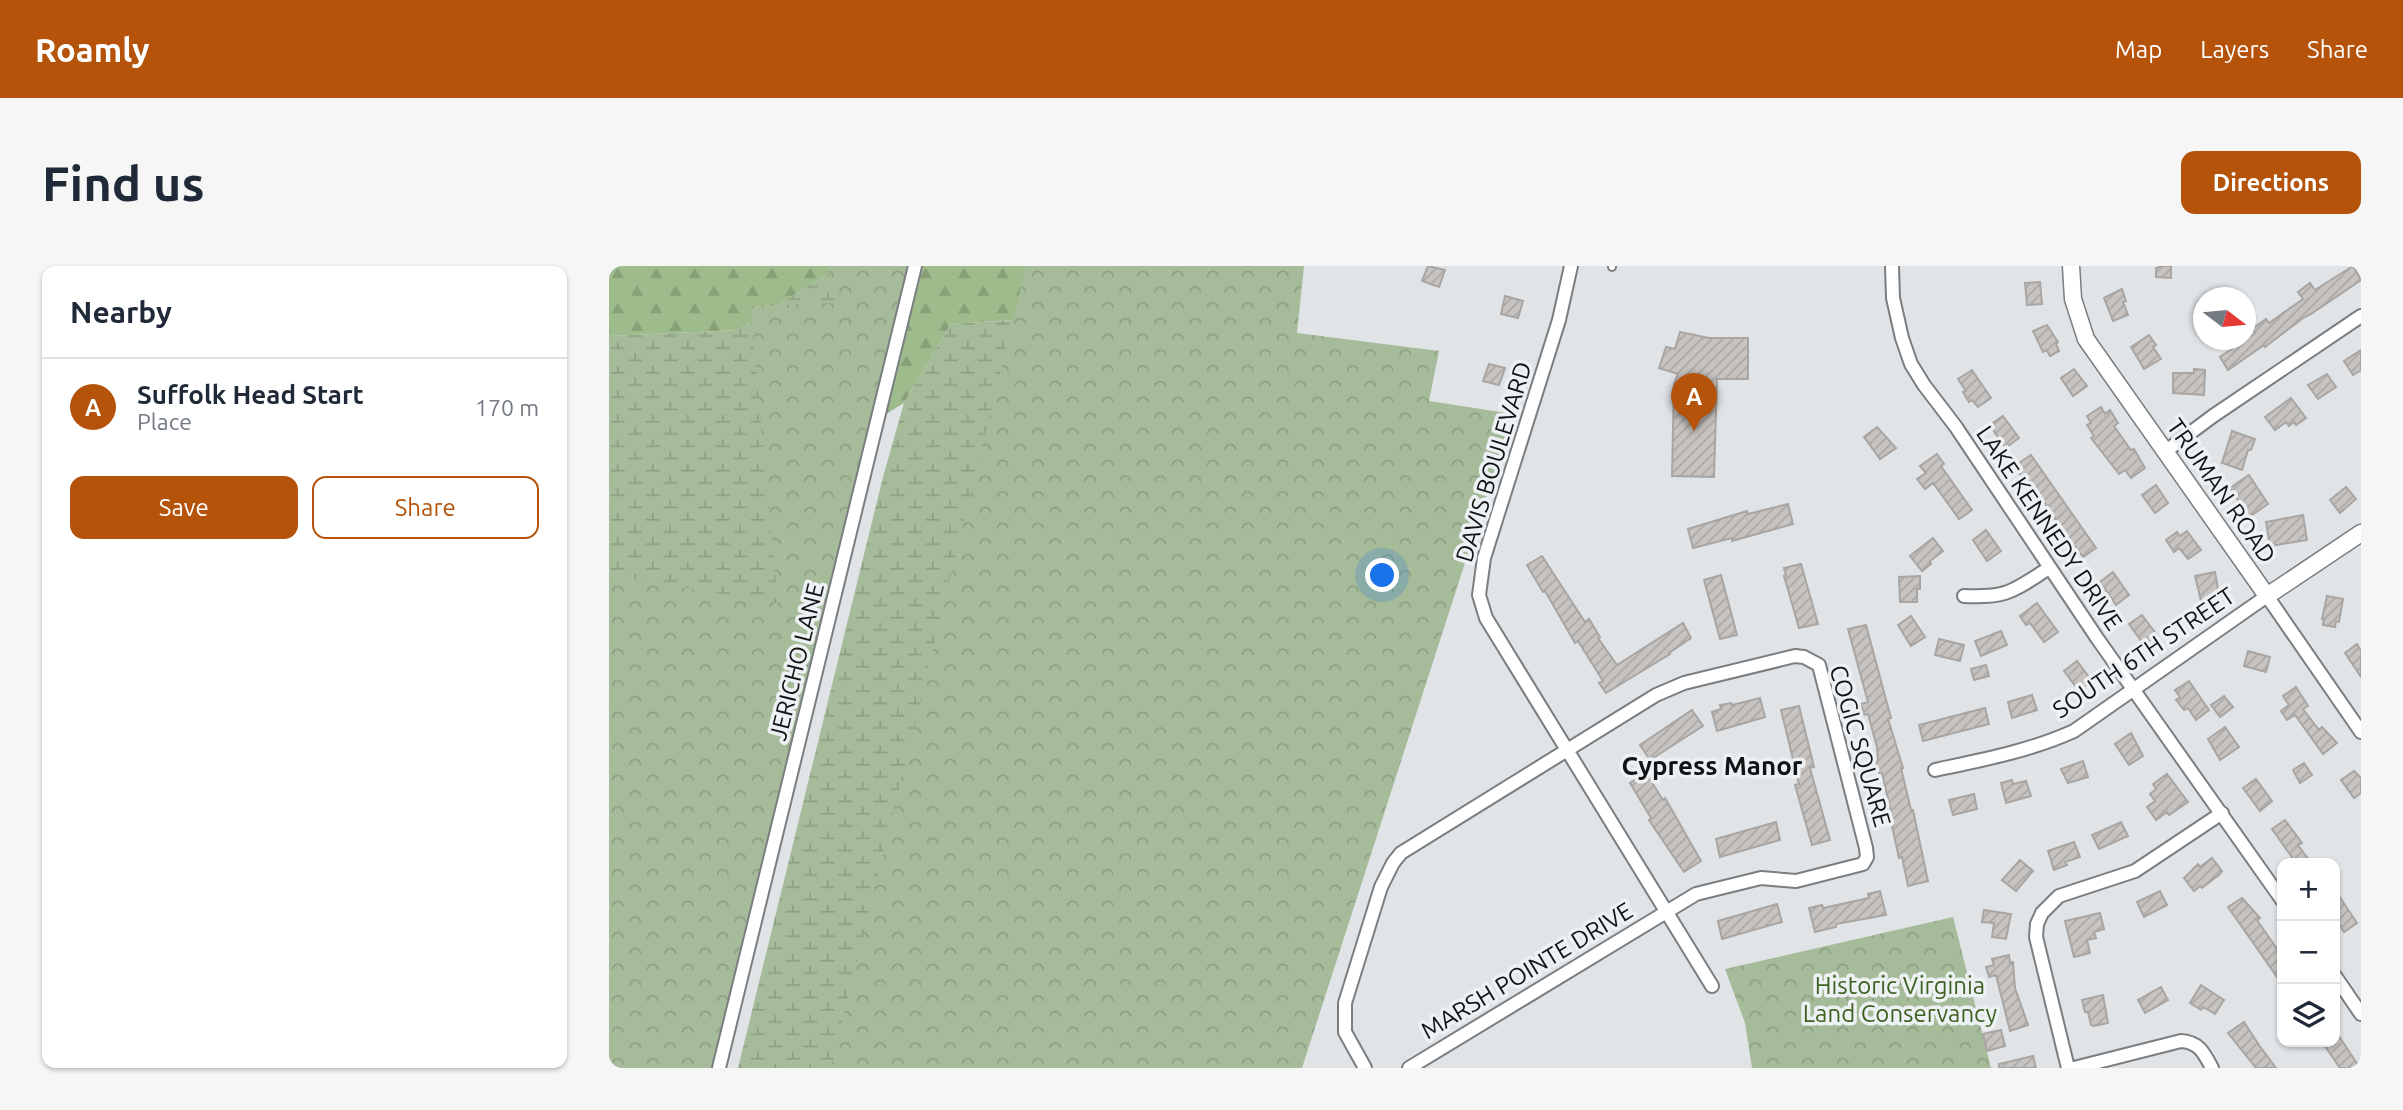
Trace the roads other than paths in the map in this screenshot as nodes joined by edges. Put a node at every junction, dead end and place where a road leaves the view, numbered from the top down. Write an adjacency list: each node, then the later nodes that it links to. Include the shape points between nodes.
1 (915, 266): 21 (street, JERICHO LANE)
2 (1571, 266): 13 (street, DAVIS BOULEVARD, via 1559,320 1479,582 1486,618)
3 (1892, 266): 8 (street, LAKE KENNEDY DRIVE, via 1893,298 1911,364)
4 (2071, 266): 6 (street, TRUMAN ROAD, via 2073,299 2086,339)
5 (2361, 316): 6 (street)
6 (2166, 451): 10 (street, TRUMAN ROAD)
7 (2361, 533): 10 (street, SOUTH 6TH STREET)
8 (2049, 568): 9 (street, via 2004,595); 11 (street, LAKE KENNEDY DRIVE)
9 (1964, 596)
10 (2267, 596): 11 (street, SOUTH 6TH STREET); 12 (street, TRUMAN ROAD)
11 (2135, 691): 14 (street, SOUTH 6TH STREET, via 2057,739); 15 (street, LAKE KENNEDY DRIVE)
12 (2361, 732)
13 (1567, 750): 17 (street, DAVIS BOULEVARD); 17 (street, COGIC SQUARE, via 1656,695 1684,683 1795,656 1819,665 1866,848 1865,862 1796,881 1761,878 1701,893); 22 (street, via 1411,846 1392,863 1343,1012 1345,1031)
14 (1935, 770)
15 (2222, 813): 16 (street, LAKE KENNEDY DRIVE); 24 (street, via 2134,871 2059,896 2042,913 2036,937)
16 (2277, 893)
17 (1667, 910): 19 (street, DAVIS BOULEVARD); 23 (street, MARSH POINTE DRIVE)
18 (2340, 982): 20 (street)
19 (1712, 986)
20 (2361, 1014)
21 (719, 1068)
22 (1364, 1068)
23 (1409, 1068)
24 (2068, 1068)
25 (2074, 1068): 26 (street, via 2181,1041 2196,1044)
26 (2212, 1068)

